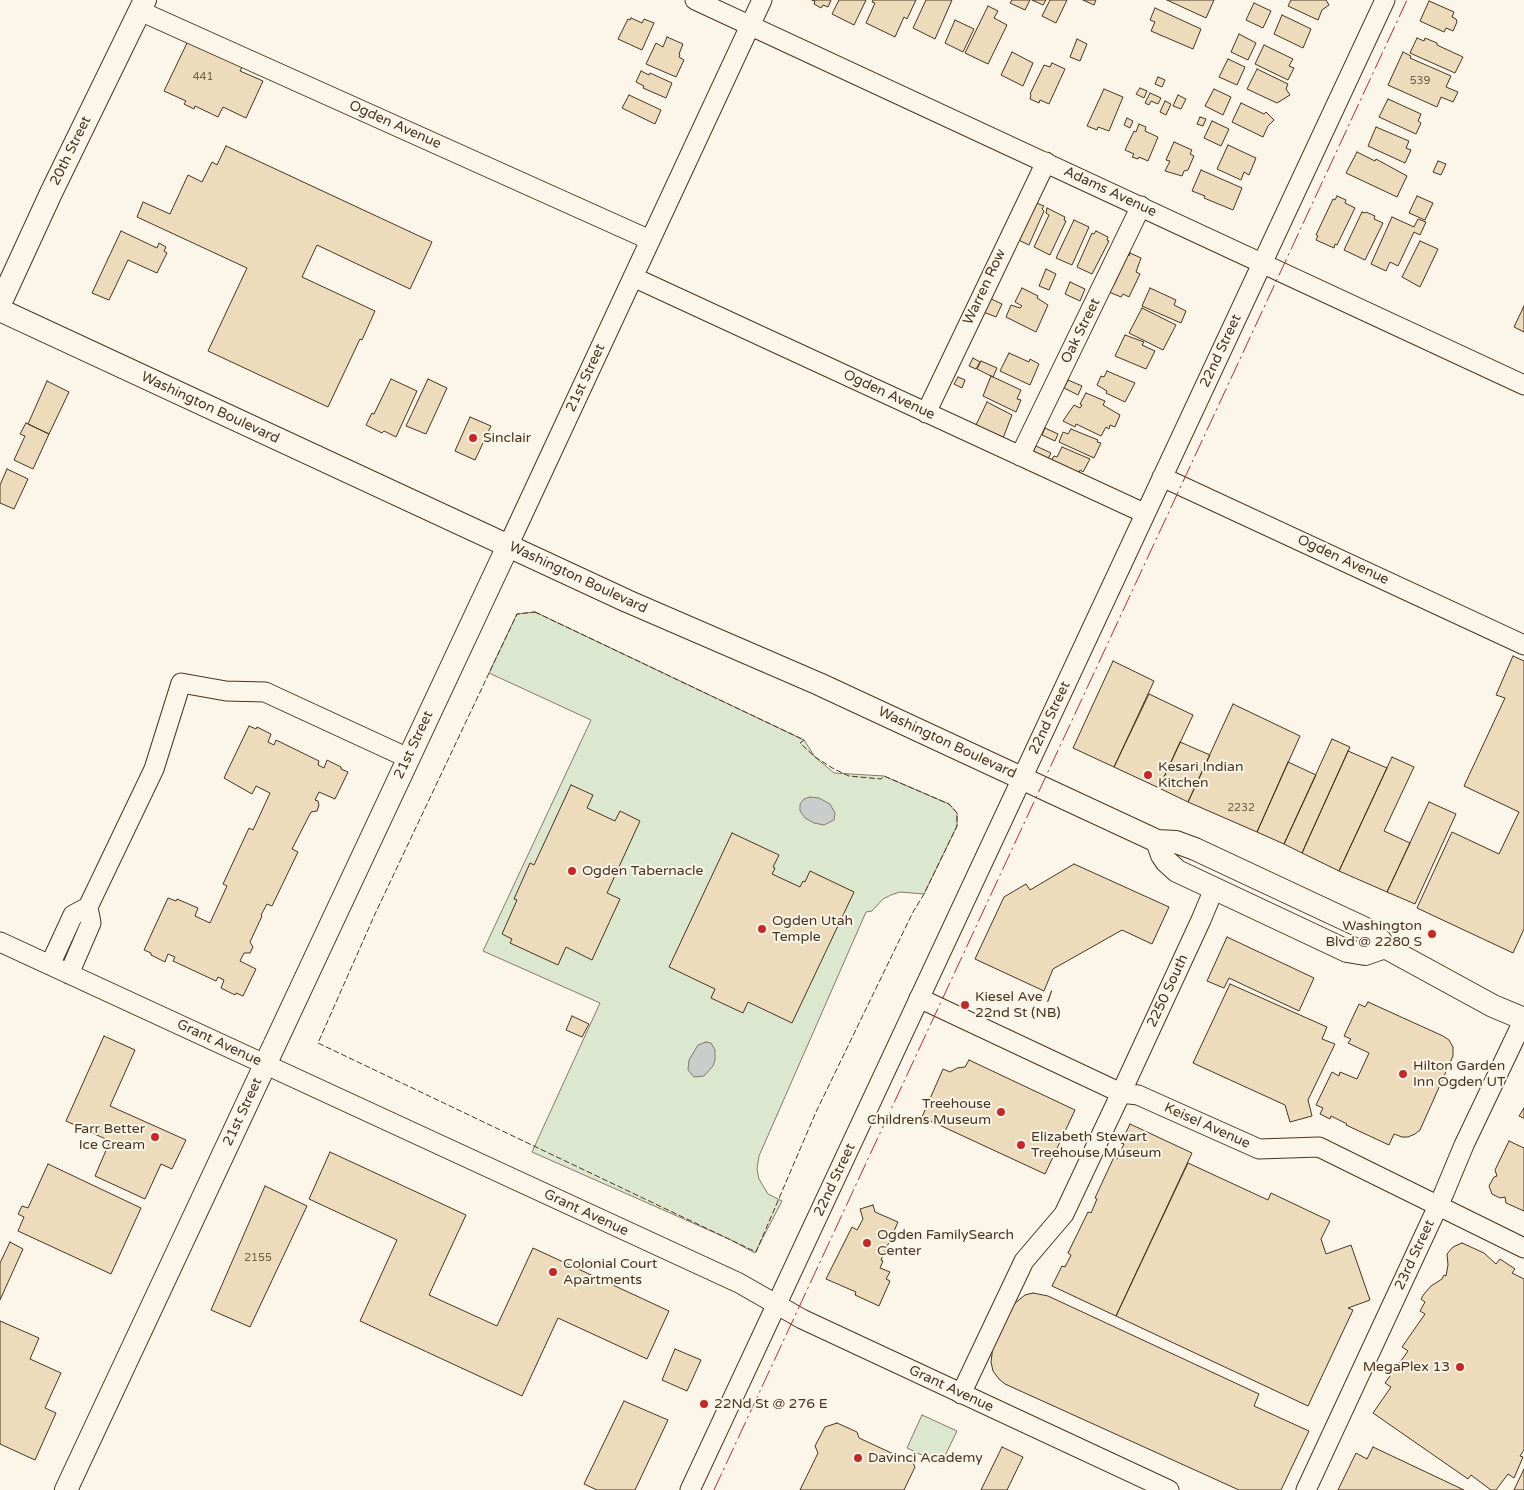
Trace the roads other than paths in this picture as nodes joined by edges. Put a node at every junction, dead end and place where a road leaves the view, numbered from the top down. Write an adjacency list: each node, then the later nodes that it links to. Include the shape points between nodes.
1 (695, 0): 5 (street, Adams Avenue)
2 (762, 0): 5 (street, 21st Street)
3 (1385, 0): 9 (street, 22nd Street)
4 (142, 5): 8 (street, Ogden Avenue); 11 (main road, 20th Street)
5 (750, 26): 6 (street, Adams Avenue); 8 (street, 21st Street)
6 (1046, 162): 7 (street, Adams Avenue); 14 (street, Warren Row)
7 (1141, 206): 9 (street, Adams Avenue); 15 (street, Oak Street)
8 (650, 240): 10 (street, 21st Street)
9 (1263, 262): 13 (street, Adams Avenue); 16 (street, 22nd Street)
10 (633, 277): 14 (street, Ogden Avenue); 18 (street, 21st Street)
11 (0, 304)
12 (0, 310): 18 (main road, Washington Boulevard)
13 (1524, 385)
14 (926, 412): 15 (street, Ogden Avenue)
15 (1020, 456): 17 (street, Ogden Avenue)
16 (1162, 477): 17 (street, 22nd Street); 19 (street, Ogden Avenue)
17 (1144, 513): 21 (street, 22nd Street)
18 (508, 546): 20 (main road, 21st Street); 21 (main road, Washington Boulevard)
19 (1524, 645)
20 (408, 758): 24 (street, via 264,692 226,691 181,683 154,769); 31 (main road, 21st Street)
21 (1022, 778): 22 (main road, Washington Boulevard); 29 (street, 22nd Street)
22 (1157, 841): 23 (main road, via 1171,866); 26 (main road, Washington Boulevard, via 1176,842 1203,853 1366,930)
23 (1214, 889): 26 (main road, via 1347,951 1365,954); 32 (street, 2250 South)
24 (88, 907): 27 (street, via 74,915); 28 (street, via 92,923)
25 (0, 942): 27 (street, Grant Avenue)
26 (1385, 948): 30 (main road, Washington Boulevard, via 1493,1006)
27 (50, 966): 28 (street, Grant Avenue)
28 (69, 974): 31 (street, Grant Avenue)
29 (919, 998): 32 (street, Keisel Avenue); 35 (street, 22nd Street)
30 (1524, 1019): 33 (street, 23rd Street)
31 (265, 1064): 35 (street, Grant Avenue, via 739,1284); 37 (main road, 21st Street)
32 (1121, 1093): 33 (street, Keisel Avenue, via 1138,1095 1259,1149 1319,1147); 36 (street, 2250 South, via 1064,1214 1018,1270)
33 (1438, 1206): 34 (street, Keisel Avenue); 40 (street, 23rd Street)
34 (1524, 1248)
35 (777, 1305): 36 (street, Grant Avenue, via 802,1320); 38 (street, 22nd Street)
36 (961, 1394): 39 (street, Grant Avenue)
37 (66, 1490)
38 (690, 1490)
39 (1169, 1490)
40 (1306, 1490)

